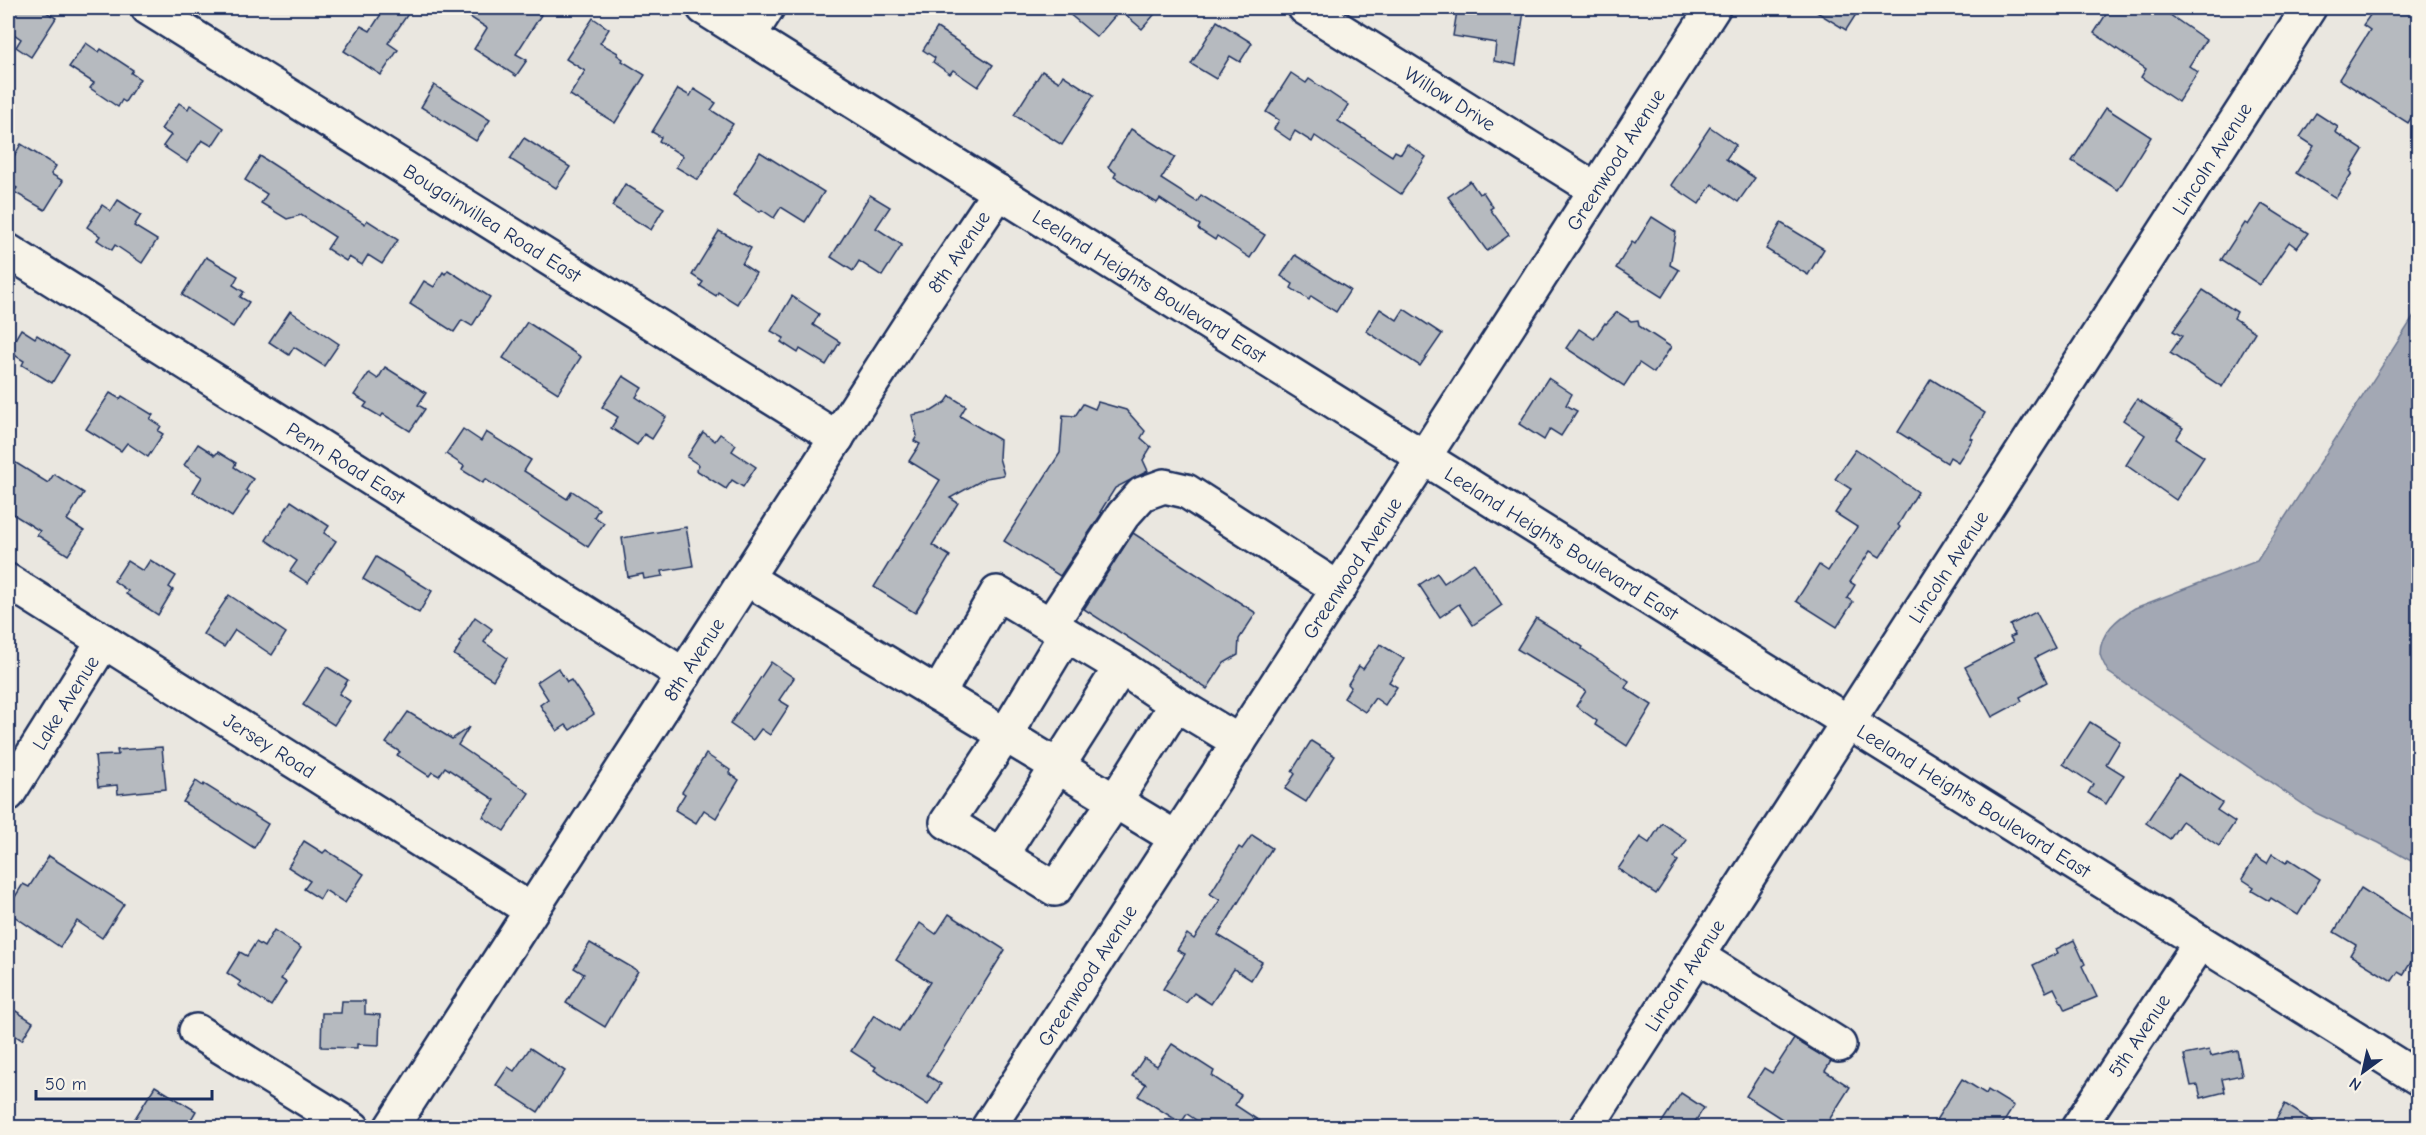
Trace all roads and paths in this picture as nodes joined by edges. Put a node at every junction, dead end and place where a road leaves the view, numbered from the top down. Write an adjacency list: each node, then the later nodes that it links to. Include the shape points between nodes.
1 (148, 8): 11 (street, Bougainvillea Road East)
2 (704, 8): 7 (street, Leeland Heights Boulevard East)
3 (767, 8): 7 (street)
4 (1305, 8): 8 (street, Willow Drive)
5 (1713, 8): 8 (street, Greenwood Avenue)
6 (2309, 8): 22 (street, Lincoln Avenue)
7 (749, 36): 9 (street, Leeland Heights Boulevard East)
8 (1595, 189): 12 (street, Greenwood Avenue)
9 (999, 192): 11 (street, 8th Avenue); 12 (street, Leeland Heights Boulevard East)
10 (8, 251): 19 (street, Penn Road East)
11 (837, 438): 13 (street, 8th Avenue)
12 (1424, 457): 15 (street, Greenwood Avenue); 22 (street, Leeland Heights Boulevard East)
13 (746, 578): 19 (street, 8th Avenue); 20 (street)
14 (8, 581): 17 (street, Jersey Road)
15 (1339, 589): 16 (street, via 1186,491 1164,486 1142,494 1123,515); 24 (street, Greenwood Avenue)
16 (1059, 629): 18 (street); 20 (street, via 997,593); 23 (street)
17 (104, 641): 26 (street, Lake Avenue); 30 (street, Jersey Road)
18 (1121, 667): 21 (street); 25 (street)
19 (684, 675): 30 (street, 8th Avenue)
20 (938, 694): 23 (street)
21 (1176, 704): 24 (street); 27 (street)
22 (1849, 722): 31 (street, Leeland Heights Boulevard East); 32 (street, Lincoln Avenue)
23 (1005, 735): 25 (street); 29 (street, via 947,822)
24 (1239, 742): 28 (street, Greenwood Avenue)
25 (1058, 767): 27 (street); 29 (street)
26 (8, 794)
27 (1115, 801): 28 (street); 29 (street, via 1055,889)
28 (1176, 838): 38 (street, Greenwood Avenue)
29 (1001, 855)
30 (531, 910): 37 (street, 8th Avenue)
31 (2200, 943): 35 (street, Leeland Heights Boulevard East); 40 (street, 5th Avenue)
32 (1697, 956): 34 (street); 39 (street, Lincoln Avenue)
33 (196, 1030): 36 (street)
34 (1839, 1045)
35 (2418, 1078)
36 (353, 1128)
37 (391, 1128)
38 (988, 1128)
39 (1586, 1128)
40 (2078, 1128)

